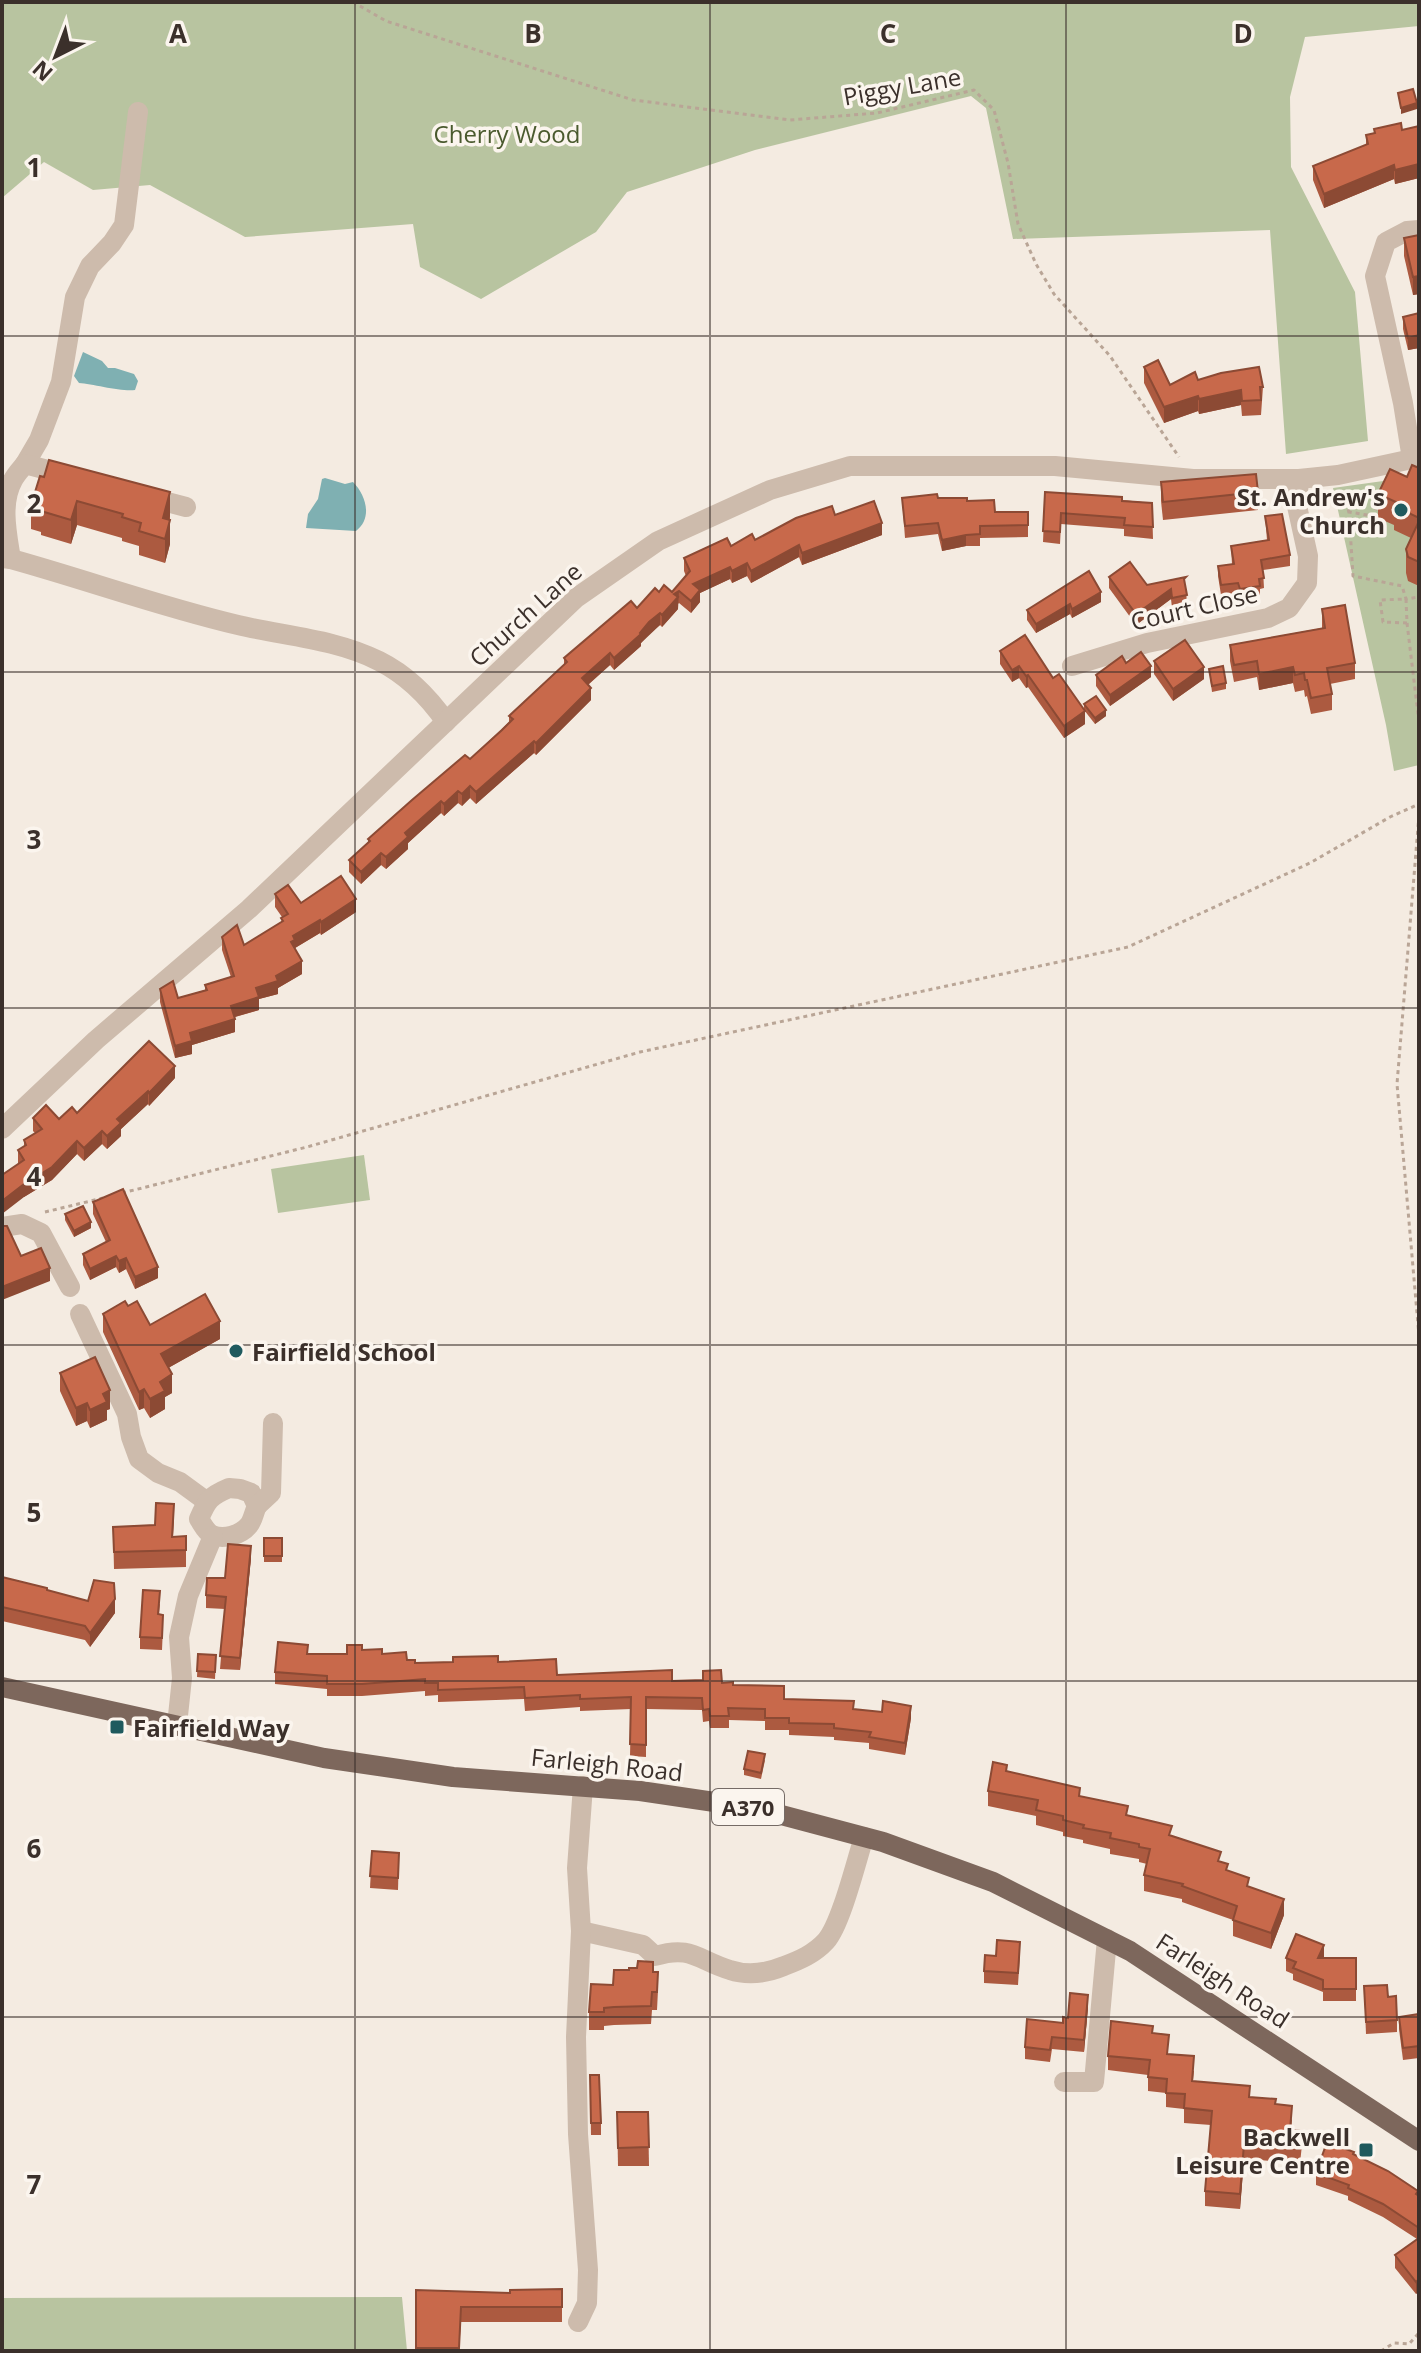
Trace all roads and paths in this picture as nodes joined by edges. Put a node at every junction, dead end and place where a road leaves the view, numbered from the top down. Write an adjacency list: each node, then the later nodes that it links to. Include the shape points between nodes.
1 (353, 2): 6 (path, Piggy Lane, via 386,21 633,100 790,120 877,113 974,90 994,110 1018,224 1036,264 1054,294 1110,356)
2 (138, 112): 5 (street, via 124,225 90,266 75,297 61,382)
3 (1419, 230): 4 (street, via 1386,242 1375,276)
4 (1416, 460): 7 (street, Church Lane)
5 (25, 464): 8 (street); 12 (street, via 7,495)
6 (1193, 479): 7 (street, Church Lane); 17 (street, Church Lane, via 1055,466 850,466 770,490 658,541 576,598)
7 (1299, 479): 16 (street, Court Close, via 1297,506 1308,556 1307,583 1289,608 1268,618 1147,643)
8 (84, 480)
9 (1385, 487): 14 (path, via 1373,516 1349,512 1353,576 1402,586)
10 (128, 492): 11 (street)
11 (186, 507)
12 (6, 559): 17 (street, via 193,614 379,660 416,685)
13 (1419, 597): 14 (path)
14 (1406, 599): 15 (path); 15 (path, via 1380,600 1383,622)
15 (1407, 623): 18 (path)
16 (1072, 666)
17 (446, 722): 21 (street, Church Lane, via 249,909)
18 (1419, 722)
19 (1419, 804): 22 (path, via 1310,863 1128,947 640,1052 307,1147)
20 (1419, 815): 27 (path, via 1397,1084)
21 (2, 1129)
22 (121, 1193)
23 (106, 1197): 24 (path)
24 (12, 1225): 25 (street, via 41,1233)
25 (70, 1287)
26 (80, 1314): 29 (street, via 127,1414 139,1459)
27 (1419, 1336)
28 (273, 1423): 30 (street, via 271,1493)
29 (206, 1501): 30 (street, via 229,1488 240,1489 251,1493); 31 (street, via 199,1519)
30 (257, 1506): 31 (street, via 240,1533)
31 (213, 1536): 33 (street, via 188,1596 179,1637)
32 (2, 1687): 33 (main road, Farleigh Road / A370)
33 (177, 1725): 34 (main road, Farleigh Road / A370, via 324,1758 453,1777)
34 (583, 1786): 35 (main road, Farleigh Road / A370, via 755,1808); 36 (street, via 577,1868)
35 (864, 1837): 36 (street, via 827,1939 813,1952 776,1969 733,1971 693,1952 655,1956 643,1945); 37 (main road, Farleigh Road / A370, via 993,1882)
36 (581, 1931): 40 (street, via 576,2037 588,2270 587,2303)
37 (1107, 1939): 38 (street, via 1094,2082); 39 (main road, Farleigh Road / A370)
38 (1064, 2082)
39 (1419, 2141)
40 (578, 2322)
41 (1419, 2333): 42 (path, via 1409,2344 1394,2343)
42 (1381, 2351)

